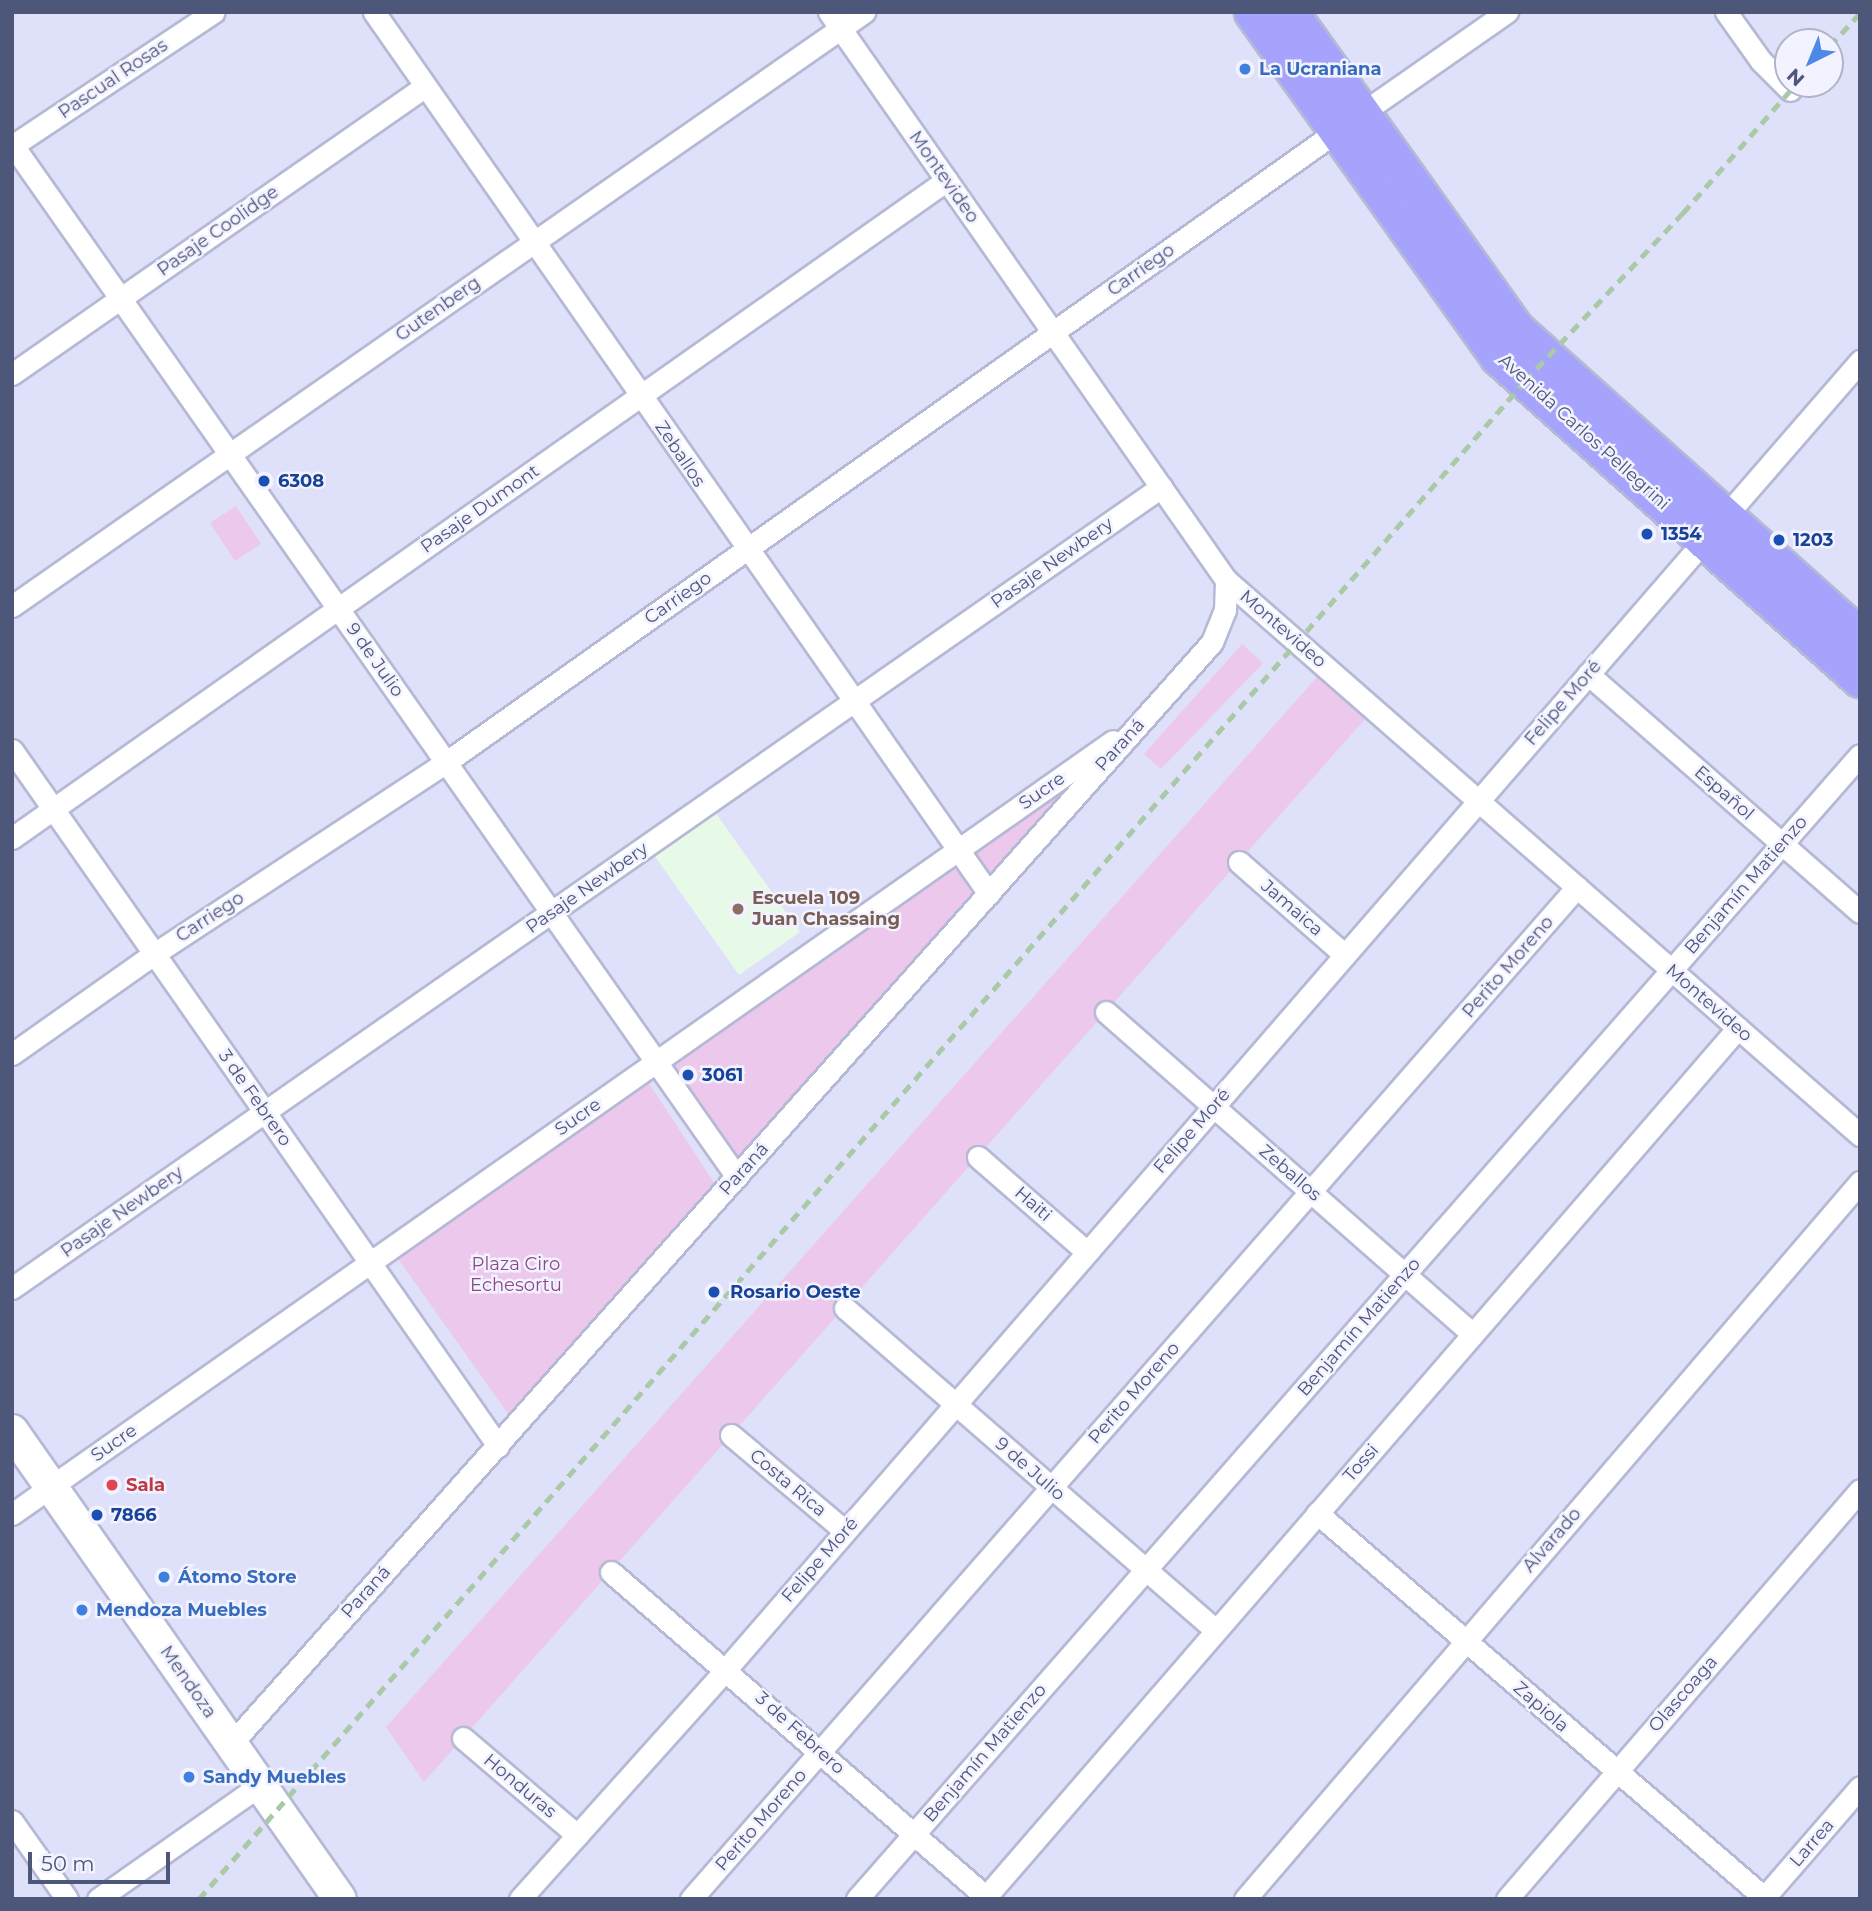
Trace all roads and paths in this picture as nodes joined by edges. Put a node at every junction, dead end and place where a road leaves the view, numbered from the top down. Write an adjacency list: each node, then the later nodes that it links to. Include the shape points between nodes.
1 (214, 12): 12 (street, Pascual Rosas)
2 (374, 12): 10 (street, Zeballos)
3 (864, 12): 8 (street, Gutenberg)
4 (1252, 12): 11 (main road, Avenida Carlos Pellegrini)
5 (1290, 12): 11 (main road, Avenida Carlos Pellegrini)
6 (1507, 12): 11 (street, Carriego)
7 (1726, 12): 9 (street)
8 (835, 20): 13 (street, Montevideo); 14 (street, Gutenberg)
9 (1774, 74)
10 (424, 87): 14 (street, Zeballos); 15 (street, Pasaje Coolidge)
11 (1350, 122): 16 (street, Carriego); 22 (main road, Avenida Carlos Pellegrini, via 1499,357)
12 (13, 145): 15 (street, 9 de Julio)
13 (947, 180): 16 (street, Montevideo); 19 (street, Pasaje Dumont)
14 (533, 243): 19 (street, Zeballos); 20 (street, Gutenberg)
15 (121, 299): 18 (street, Pasaje Coolidge); 20 (street, 9 de Julio)
16 (1052, 333): 21 (street, Montevideo); 23 (street, Carriego)
17 (1860, 361): 22 (street, Felipe Moré)
18 (12, 374)
19 (640, 396): 23 (street, Zeballos); 26 (street, Pasaje Dumont)
20 (230, 454): 25 (street, Gutenberg); 26 (street, 9 de Julio)
21 (1161, 487): 24 (street, Montevideo); 30 (street, Pasaje Newbery)
22 (1714, 528): 27 (main road, Avenida Carlos Pellegrini); 28 (street, Felipe Moré); 29 (main road, Avenida Carlos Pellegrini)
23 (745, 550): 30 (street, Zeballos); 34 (street, Carriego)
24 (1226, 580): 31 (street, Paraná, via 1225,610 1212,642); 35 (street, Montevideo)
25 (12, 606)
26 (339, 608): 34 (street, 9 de Julio); 36 (street, Pasaje Dumont)
27 (1860, 636)
28 (1588, 674): 35 (street, Felipe Moré); 38 (street, Español)
29 (1860, 678)
30 (854, 702): 39 (street, Zeballos); 43 (street, Pasaje Newbery)
31 (1143, 720): 39 (street, Sucre); 42 (street, Paraná)
32 (12, 750): 36 (street, 3 de Febrero)
33 (1860, 755): 38 (street, Benjamín Matienzo)
34 (445, 762): 43 (street, 9 de Julio); 45 (street, Carriego)
35 (1479, 800): 41 (street, Montevideo); 46 (street, Felipe Moré)
36 (53, 809): 37 (street, Pasaje Dumont); 45 (street, 3 de Febrero)
37 (12, 838)
38 (1782, 844): 44 (street, Español); 47 (street, Benjamín Matienzo)
39 (958, 850): 42 (street, Zeballos); 51 (street, Sucre)
40 (1239, 862): 46 (street, Jamaica)
41 (1577, 887): 47 (street, Montevideo); 58 (street, Perito Moreno)
42 (989, 894): 56 (street, Paraná)
43 (552, 912): 51 (street, 9 de Julio); 53 (street, Pasaje Newbery)
44 (1860, 912)
45 (154, 954): 50 (street, Carriego); 53 (street, 3 de Febrero)
46 (1345, 955): 52 (street, Felipe Moré)
47 (1672, 970): 49 (street, Montevideo); 61 (street, Benjamín Matienzo)
48 (1106, 1012): 52 (street, Zeballos)
49 (1738, 1028): 54 (street, Montevideo); 64 (street, Tossi)
50 (12, 1054)
51 (657, 1061): 56 (street, 9 de Julio); 60 (street, Sucre)
52 (1214, 1106): 58 (street, Zeballos); 59 (street, Felipe Moré)
53 (265, 1112): 60 (street, 3 de Febrero); 62 (street, Pasaje Newbery)
54 (1860, 1135)
55 (978, 1157): 59 (street, Haiti)
56 (737, 1177): 68 (street, Paraná)
57 (1860, 1182): 78 (street, Alvarado)
58 (1311, 1191): 61 (street, Zeballos); 70 (street, Perito Moreno)
59 (1087, 1252): 65 (street, Felipe Moré)
60 (370, 1263): 68 (street, 3 de Febrero); 69 (street, Sucre)
61 (1406, 1274): 64 (street, Zeballos); 75 (street, Benjamín Matienzo)
62 (12, 1289)
63 (845, 1308): 65 (street, 9 de Julio)
64 (1474, 1334): 72 (street, Tossi)
65 (955, 1404): 70 (street, 9 de Julio); 74 (street, Felipe Moré)
66 (12, 1431): 69 (main road, Mendoza)
67 (732, 1435): 74 (street, Costa Rica)
68 (498, 1447): 81 (street, Paraná)
69 (51, 1487): 73 (street, Sucre); 81 (main road, Mendoza)
70 (1052, 1487): 75 (street, 9 de Julio); 82 (street, Perito Moreno)
71 (1860, 1490): 83 (street, Olascoaga)
72 (1317, 1513): 77 (street, Tossi); 78 (street, Zapiola)
73 (12, 1514)
74 (845, 1531): 79 (street, Felipe Moré)
75 (1146, 1570): 77 (street, 9 de Julio); 88 (street, Benjamín Matienzo)
76 (611, 1572): 79 (street, 3 de Febrero)
77 (1216, 1630): 89 (street, Tossi)
78 (1466, 1641): 83 (street, Zapiola); 97 (street, Alvarado)
79 (727, 1668): 82 (street, 3 de Febrero); 87 (street, Felipe Moré)
80 (463, 1738): 87 (street, Honduras)
81 (231, 1744): 84 (main road, Mendoza)
82 (821, 1751): 88 (street, 3 de Febrero); 95 (street, Perito Moreno)
83 (1616, 1772): 90 (street, Zapiola); 98 (street, Olascoaga)
84 (260, 1785): 92 (street); 93 (main road, Mendoza)
85 (1860, 1787): 90 (street, Larrea)
86 (12, 1821): 91 (street)
87 (577, 1835): 94 (street, Felipe Moré)
88 (913, 1835): 89 (street, 3 de Febrero); 96 (street, Benjamín Matienzo)
89 (985, 1898)
90 (1765, 1898)
91 (67, 1899)
92 (98, 1899)
93 (340, 1899)
94 (520, 1899)
95 (691, 1899)
96 (857, 1899)
97 (1245, 1899)
98 (1507, 1899)

